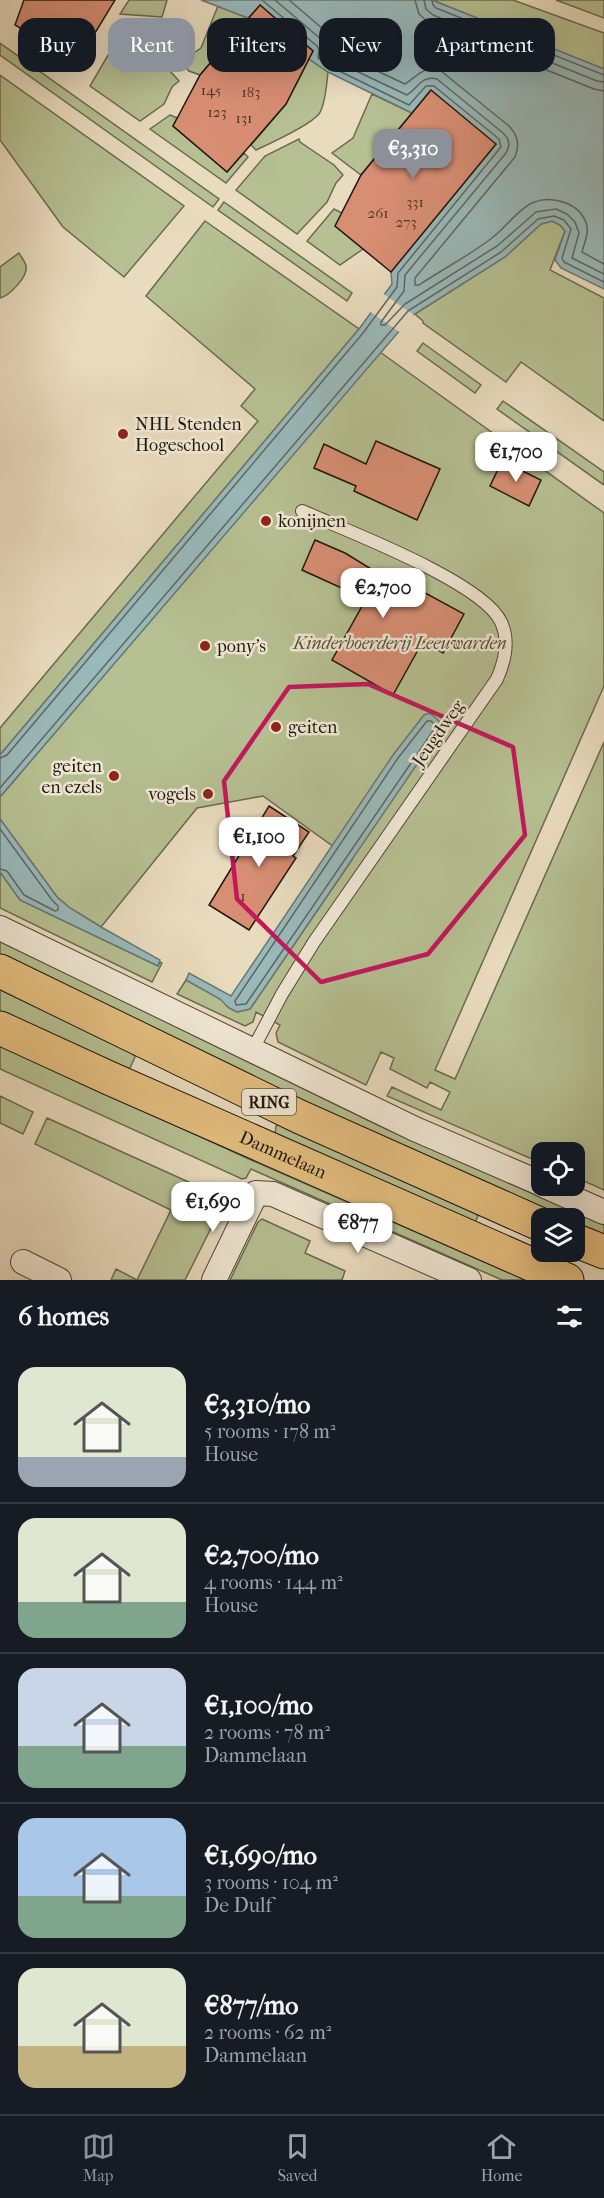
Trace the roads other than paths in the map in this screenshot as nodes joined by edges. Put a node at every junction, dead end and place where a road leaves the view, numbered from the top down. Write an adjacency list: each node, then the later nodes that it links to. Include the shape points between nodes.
1 (302, 511): 5 (lane, Jeugdweg, via 425,564 491,607 506,633 505,662 314,942)
2 (0, 928): 5 (street)
3 (0, 971): 9 (main road, RING, via 300,1117)
4 (0, 1028): 17 (main road, Dammelaan / RING)
5 (252, 1052): 6 (street)
6 (531, 1180)
7 (567, 1196): 8 (street)
8 (604, 1212)
9 (531, 1221)
10 (585, 1244): 11 (main road)
11 (604, 1252)
12 (23, 1262): 14 (street)
13 (429, 1272): 15 (street, via 273,1194 256,1193); 16 (street)
14 (59, 1280)
15 (214, 1280)
16 (469, 1280)
17 (567, 1280)

